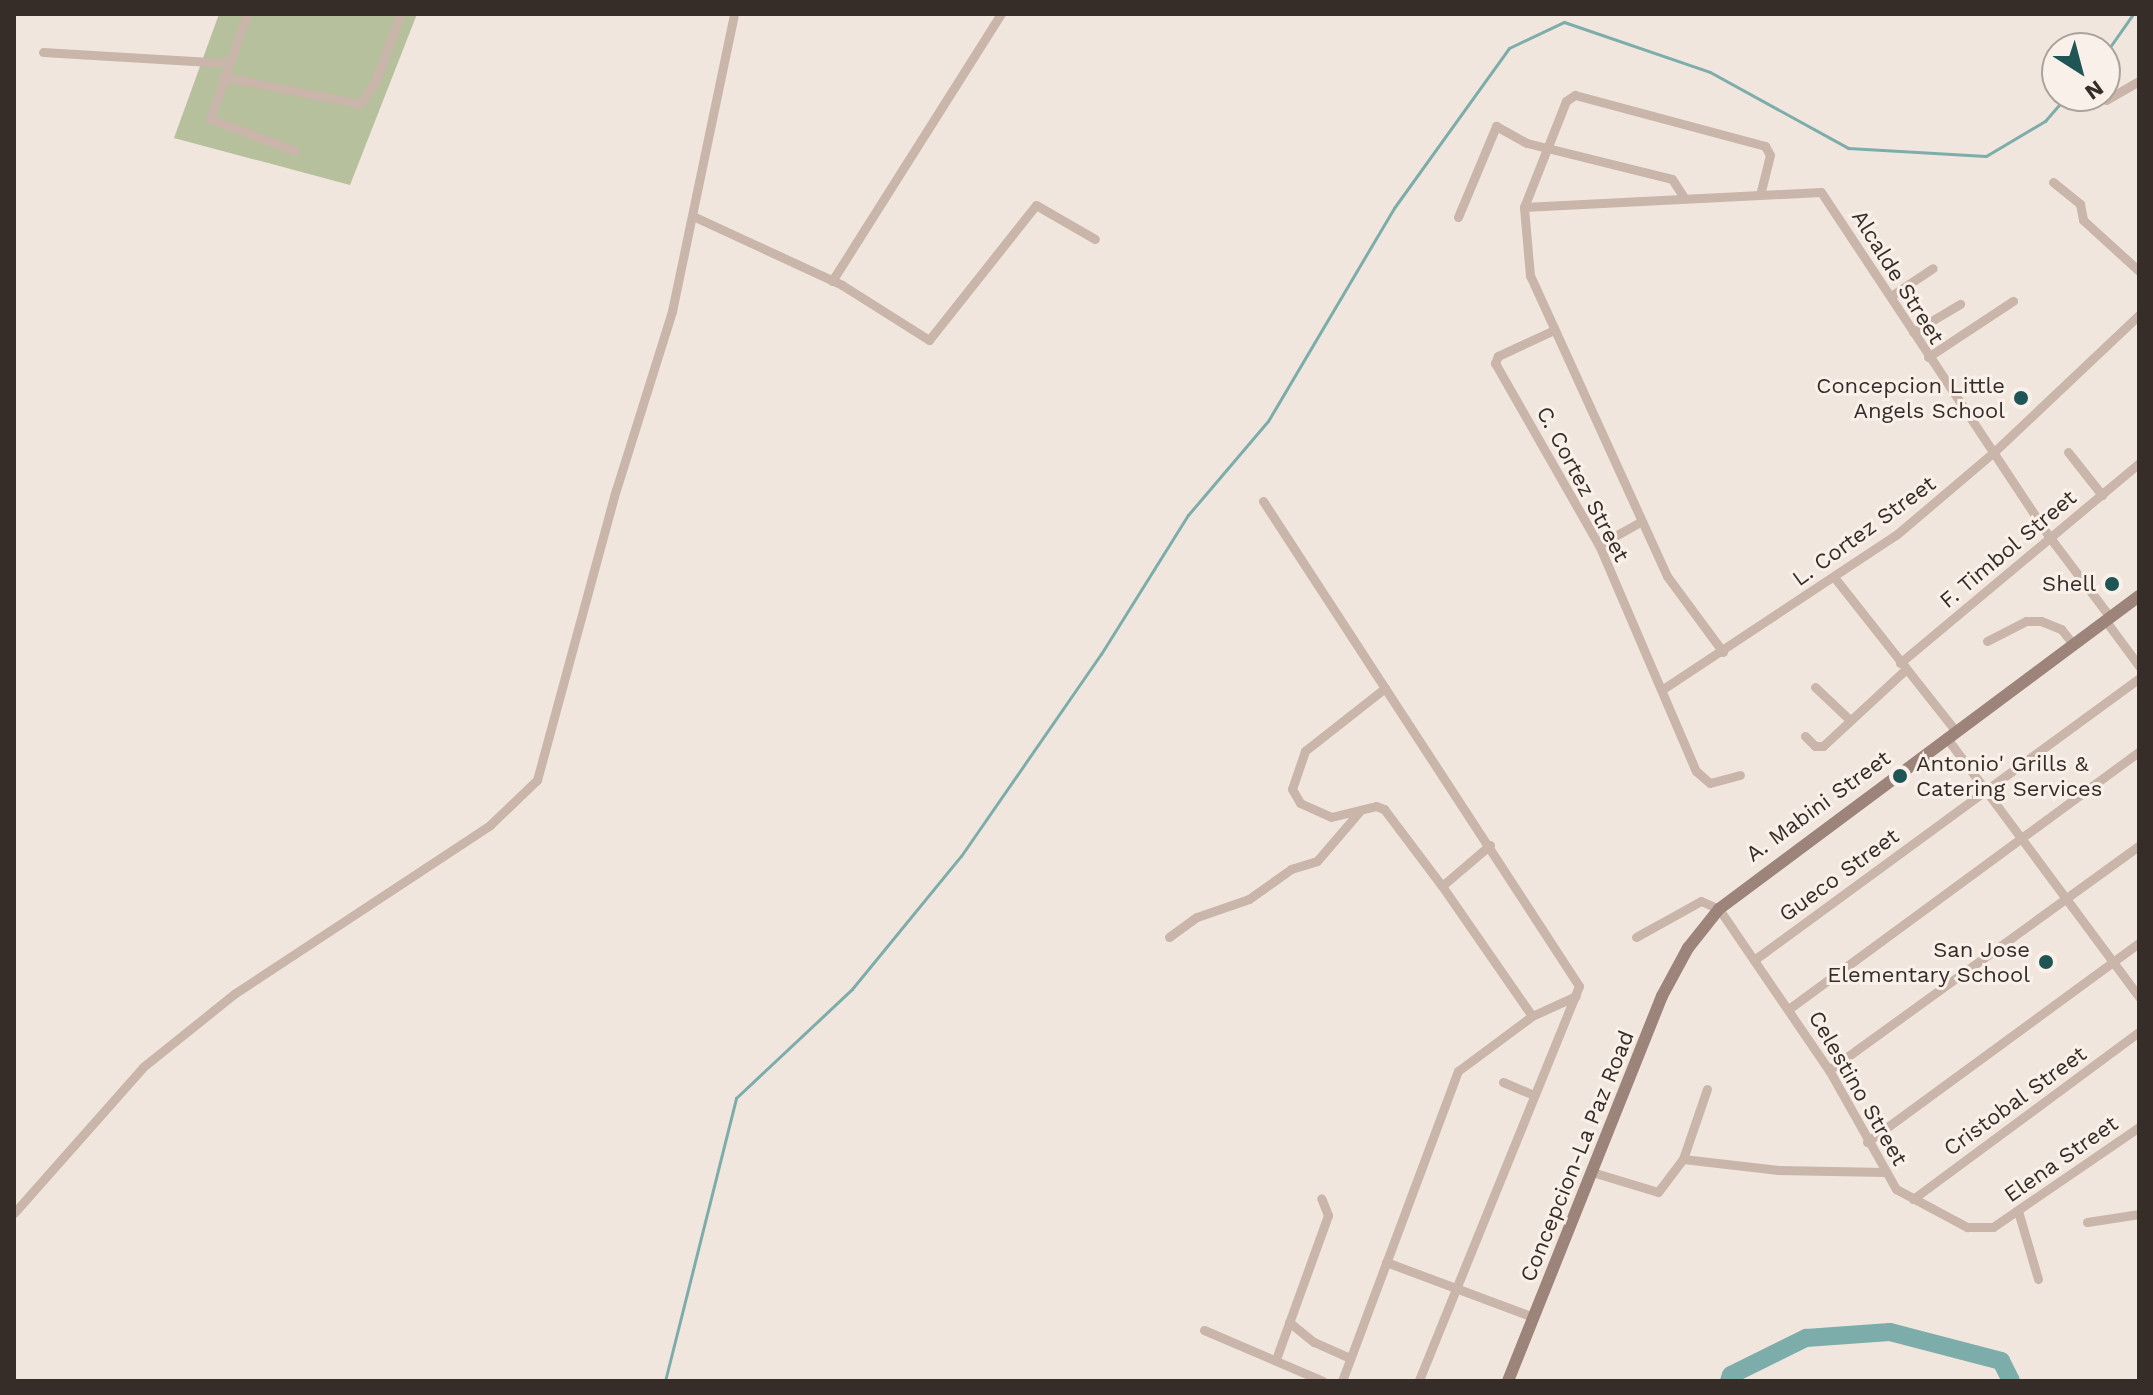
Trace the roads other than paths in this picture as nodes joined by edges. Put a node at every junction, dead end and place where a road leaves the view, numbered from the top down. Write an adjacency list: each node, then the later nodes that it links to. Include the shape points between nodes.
1 (247, 14): 6 (street)
2 (400, 14): 7 (street, via 376,80 360,104)
3 (734, 14): 16 (street)
4 (1001, 14): 21 (street)
5 (43, 52): 6 (street)
6 (227, 63): 7 (street)
7 (223, 77): 11 (street, via 210,119)
8 (2139, 81): 9 (street)
9 (2121, 91)
10 (1548, 149): 13 (street, via 1566,101 1575,95 1765,146 1770,155); 14 (street, via 1672,179); 15 (street); 17 (street, via 1496,126)
11 (295, 151)
12 (2053, 182): 20 (street, via 2080,204 2083,220)
13 (1761, 192): 14 (street); 22 (street, Alcalde Street, via 1821,192)
14 (1683, 196): 15 (street)
15 (1524, 207): 26 (street, via 1527,268)
16 (695, 217): 21 (street); 85 (street, via 537,780 490,825 234,994 143,1067)
17 (1458, 217)
18 (1095, 239): 21 (street, via 1040,205 1032,207 929,340)
19 (1933, 268): 22 (street)
20 (2139, 271)
21 (832, 281)
22 (1891, 296): 27 (street, Alcalde Street)
23 (2013, 301): 28 (street)
24 (1960, 304): 27 (street)
25 (2139, 315): 29 (street, L. Cortez Street)
26 (1554, 330): 34 (street); 36 (street, C. Cortez Street, via 1498,356 1495,363)
27 (1913, 332): 28 (street, Alcalde Street)
28 (1928, 357): 29 (street, Alcalde Street)
29 (1995, 451): 35 (street, Alcalde Street); 37 (street, L. Cortez Street, via 1896,535)
30 (2068, 452): 32 (street)
31 (2139, 463): 32 (street, F. Timbol Street)
32 (2102, 495): 35 (street, F. Timbol Street)
33 (1263, 501): 47 (street)
34 (1642, 521): 36 (street); 42 (street, via 1667,576)
35 (2051, 539): 39 (street, Alcalde Street); 43 (street, F. Timbol Street)
36 (1599, 545): 48 (street, C. Cortez Street)
37 (1834, 577): 42 (street, L. Cortez Street); 43 (street)
38 (2139, 596): 39 (main road, A. Mabini Street)
39 (2108, 619): 41 (main road, A. Mabini Street); 44 (street, Alcalde Street)
40 (1987, 641): 41 (street, via 2026,621 2041,621 2061,629)
41 (2073, 644): 50 (main road, A. Mabini Street)
42 (1723, 652): 48 (street, L. Cortez Street)
43 (1902, 666): 49 (street, F. Timbol Street); 50 (street)
44 (2139, 666)
45 (2139, 678): 54 (street, Gueco Street)
46 (1815, 687): 49 (street)
47 (1385, 688): 55 (street, via 1305,751 1297,765 1292,789 1300,803 1331,817); 57 (street)
48 (1663, 689): 53 (street, C. Cortez Street, via 1702,780)
49 (1850, 720): 51 (street, F. Timbol Street, via 1819,748)
50 (1950, 734): 54 (street); 61 (main road, A. Mabini Street)
51 (1805, 736)
52 (2139, 752): 56 (street)
53 (1740, 775)
54 (1987, 789): 56 (street); 66 (street, Gueco Street)
55 (1359, 812): 59 (street, via 1384,809); 62 (street, via 1317,861 1291,869 1249,899 1197,917)
56 (2023, 838): 60 (street); 70 (street)
57 (1490, 845): 59 (street); 68 (street, via 1579,983)
58 (2139, 846): 60 (street)
59 (1442, 886): 71 (street)
60 (2067, 900): 67 (street); 73 (street)
61 (1719, 909): 63 (street, via 1701,901); 65 (main road, A. Mabini Street); 66 (street, Celestino Street)
62 (1169, 937)
63 (1636, 937)
64 (2139, 943): 67 (street)
65 (1688, 948): 80 (main road, Concepcion-La Paz Road, via 1662,996)
66 (1754, 960): 70 (street, Celestino Street)
67 (2112, 963): 69 (street); 78 (street)
68 (1576, 996): 71 (street); 76 (street)
69 (2139, 997)
70 (1790, 1008): 73 (street, Celestino Street)
71 (1532, 1016): 89 (street, via 1458,1071)
72 (2139, 1032): 83 (street, Cristobal Street)
73 (1829, 1070): 78 (street, Celestino Street)
74 (1503, 1082): 76 (street)
75 (1707, 1089): 79 (street)
76 (1534, 1095): 91 (street)
77 (2139, 1127): 84 (street, Elena Street)
78 (1867, 1142): 81 (street, Celestino Street)
79 (1683, 1159): 80 (street, via 1658,1192); 81 (street, via 1778,1170)
80 (1592, 1172): 92 (main road, Concepcion-La Paz Road)
81 (1885, 1172): 83 (street, Celestino Street, via 1896,1189)
82 (1321, 1198): 93 (street, via 1328,1215)
83 (1913, 1199): 87 (street, Celestino Street, via 1967,1227 1993,1227)
84 (2018, 1211): 87 (street, Elena Street); 90 (street)
85 (14, 1213)
86 (2139, 1214): 88 (street)
87 (2003, 1221)
88 (2087, 1222)
89 (1386, 1262): 91 (street); 95 (street)
90 (2038, 1279)
91 (1454, 1288): 92 (street); 99 (street)
92 (1533, 1317): 100 (main road, Concepcion-La Paz Road)
93 (1289, 1322): 95 (street, via 1314,1342); 96 (street)
94 (1204, 1330): 96 (street)
95 (1350, 1358): 98 (street)
96 (1276, 1359): 97 (street)
97 (1323, 1381)
98 (1342, 1381)
99 (1419, 1381)
100 (1508, 1381)

